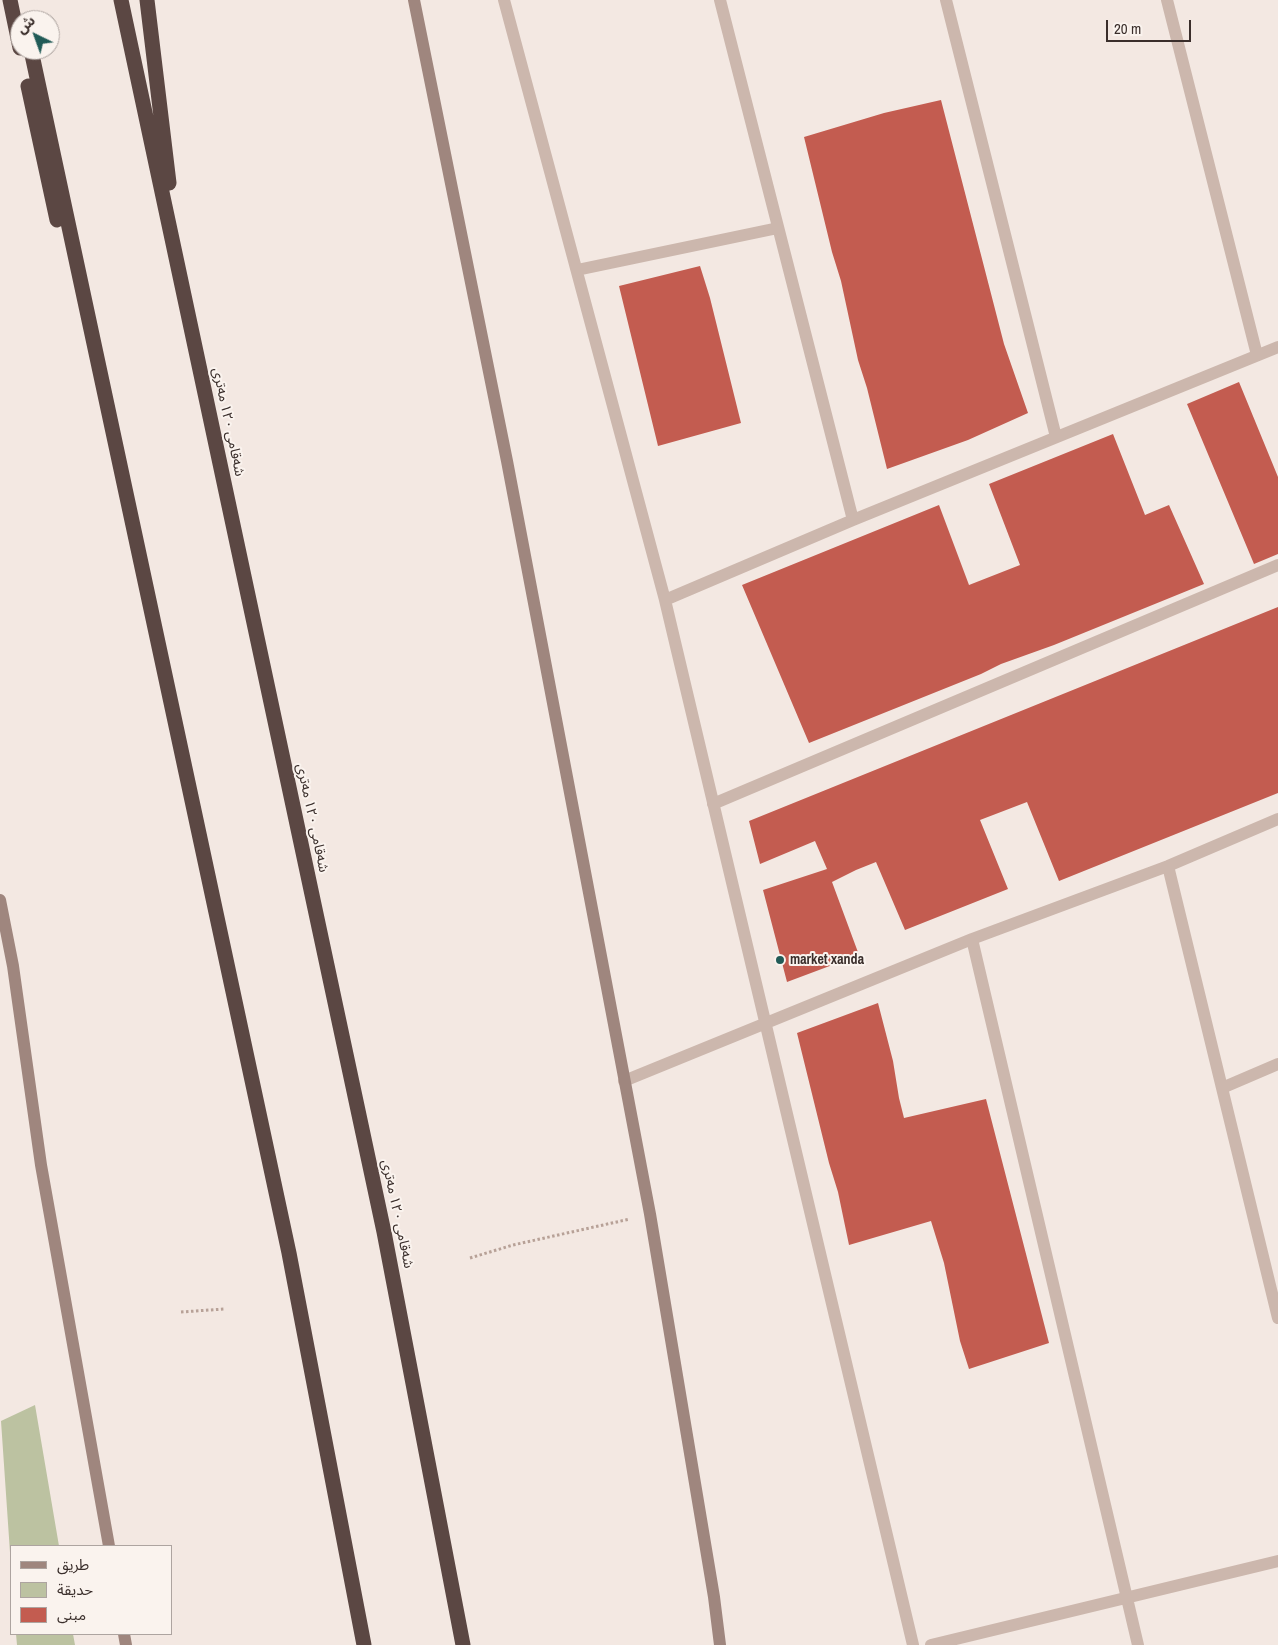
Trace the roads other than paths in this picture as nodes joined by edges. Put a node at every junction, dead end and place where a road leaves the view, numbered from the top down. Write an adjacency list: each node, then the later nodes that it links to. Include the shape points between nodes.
1 (121, 0): 12 (highway, شەقامی ١٢٠ مەتری)
2 (147, 0): 12 (highway)
3 (414, 0): 29 (street, via 505,451)
4 (504, 0): 11 (street)
5 (720, 0): 10 (street)
6 (946, 0): 15 (street)
7 (1167, 0): 14 (street)
8 (22, 60): 16 (highway, via 48,186)
9 (33, 60): 16 (highway)
10 (778, 228): 11 (street); 17 (street)
11 (577, 270): 19 (street)
12 (181, 281): 37 (highway, شەقامی ١٢٠ مەتری, via 384,1232)
13 (1278, 347): 14 (street)
14 (1258, 355): 15 (street)
15 (1056, 437): 17 (street)
16 (117, 453): 36 (highway, via 289,1253)
17 (853, 520): 19 (street)
18 (1278, 565): 20 (street)
19 (665, 600): 20 (street)
20 (713, 804): 27 (street)
21 (1278, 819): 22 (street)
22 (1168, 866): 24 (street); 30 (street)
23 (0, 900): 25 (street)
24 (972, 939): 27 (street); 35 (street)
25 (13, 966): 26 (street); 33 (street, via 41,1165)
26 (0, 970)
27 (765, 1023): 29 (street); 39 (street)
28 (1278, 1064): 30 (street)
29 (624, 1081): 38 (street, via 650,1214)
30 (1222, 1088): 31 (street)
31 (1275, 1292): 32 (street)
32 (1278, 1318)
33 (109, 1545)
34 (1278, 1561): 35 (street)
35 (1127, 1598): 40 (street); 41 (street)
36 (364, 1645)
37 (463, 1645)
38 (720, 1645)
39 (913, 1645)
40 (931, 1645)
41 (1138, 1645)

